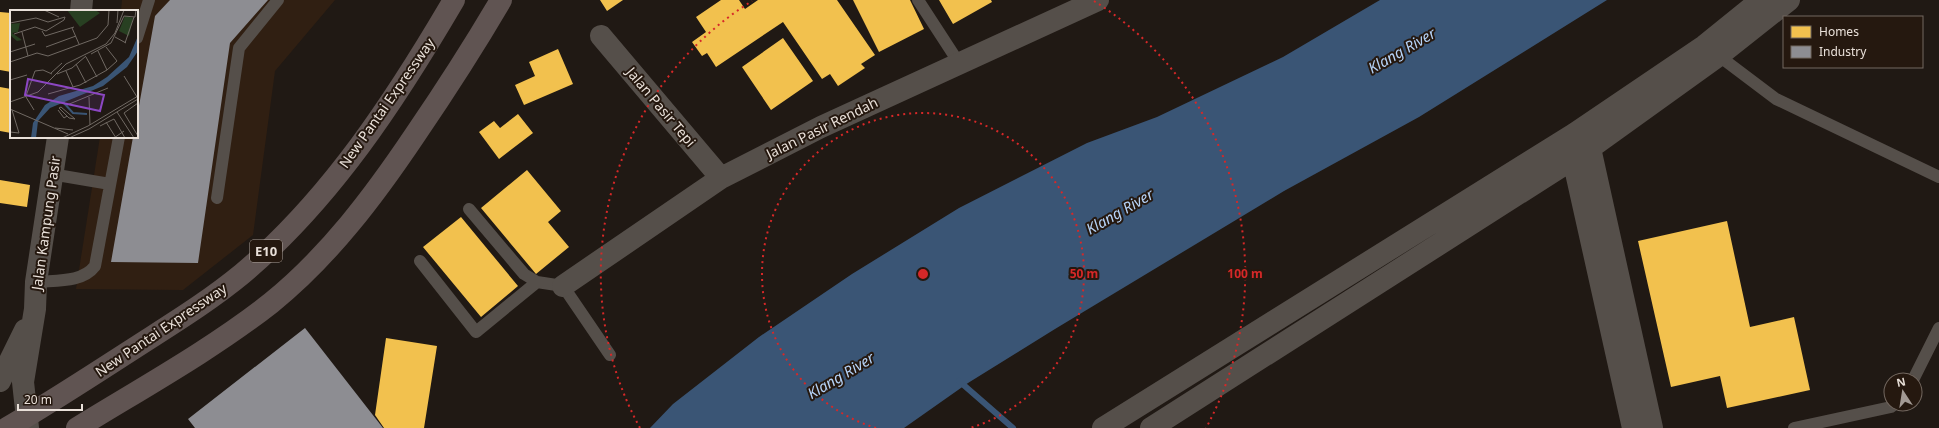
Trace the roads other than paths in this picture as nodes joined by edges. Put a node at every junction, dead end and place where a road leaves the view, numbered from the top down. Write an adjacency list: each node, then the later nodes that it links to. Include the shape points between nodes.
1 (82, 0): 10 (street)
2 (149, 0): 11 (lane)
3 (278, 0): 22 (lane, via 239,48)
4 (454, 0): 36 (highway, New Pantai Expressway / E10, via 425,51 359,146 322,195 277,241 242,274 201,306)
5 (501, 0): 39 (highway, via 465,61 391,171 355,219 314,264 272,302 226,336)
6 (918, 0): 14 (lane)
7 (1098, 0): 14 (street, Jalan Pasir Rendah)
8 (1761, 0): 13 (street)
9 (1789, 0): 13 (street)
10 (80, 10)
11 (138, 35)
12 (601, 36): 20 (street, Jalan Pasir Tepi)
13 (1711, 51): 17 (street); 19 (lane, via 1776,99)
14 (959, 63): 20 (street, Jalan Pasir Rendah, via 821,126)
15 (58, 138): 18 (street, Jalan Kampung Pasir)
16 (119, 138): 21 (lane)
17 (1579, 147): 40 (street); 41 (street); 42 (street); 43 (street)
18 (51, 174): 21 (lane); 25 (street, Jalan Kampung Pasir)
19 (1939, 177)
20 (721, 178): 27 (street, Jalan Pasir Rendah)
21 (110, 184): 25 (lane, via 96,266 79,278)
22 (217, 198)
23 (469, 209): 26 (lane, via 524,274)
24 (420, 261): 26 (lane, via 476,332)
25 (36, 282): 28 (street, Jalan Kampung Pasir)
26 (536, 282): 27 (lane)
27 (563, 286): 30 (lane)
28 (35, 309): 32 (street, Jalan Kampung Pasir); 38 (street, Jalan Kampung Pasir, via 23,382)
29 (1939, 328): 31 (lane)
30 (610, 355)
31 (1917, 372)
32 (0, 381)
33 (1883, 409): 35 (lane)
34 (0, 419): 37 (street, via 10,419)
35 (1833, 424): 44 (lane)
36 (7, 428)
37 (22, 428)
38 (28, 428)
39 (77, 428)
40 (1103, 428)
41 (1151, 428)
42 (1633, 428)
43 (1652, 428)
44 (1794, 428)

